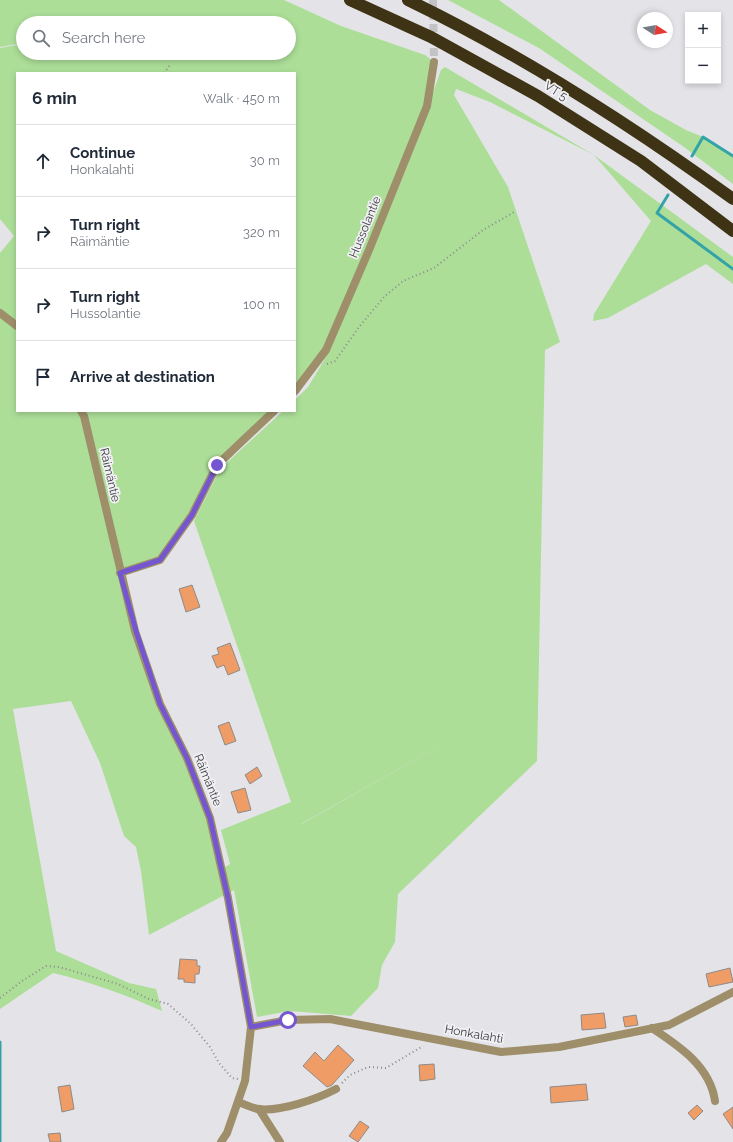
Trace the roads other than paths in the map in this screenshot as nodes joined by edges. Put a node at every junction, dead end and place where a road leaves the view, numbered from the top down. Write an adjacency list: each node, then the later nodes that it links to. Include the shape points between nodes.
1 (350, 0): 5 (highway, VT 5, via 431,37 538,96 641,161)
2 (408, 0): 4 (highway, VT 5, via 440,15 541,72 675,157)
3 (434, 62): 8 (street, Hussolantie, via 427,106 369,250 326,350)
4 (733, 199)
5 (733, 231)
6 (0, 313): 7 (street)
7 (16, 325)
8 (296, 390)
9 (82, 412): 11 (street, Räimäntie)
10 (273, 412): 11 (street, via 217,465 192,515 160,560)
11 (120, 573): 13 (street, Räimäntie, via 160,704 187,758 210,818 228,898)
12 (733, 992): 14 (street, Honkalahti, via 669,1025)
13 (251, 1027): 14 (street, Honkalahti, via 288,1020 330,1019 501,1052 559,1047); 17 (street, Räimäntie, via 245,1081)
14 (652, 1028): 16 (street, via 677,1045 702,1068)
15 (336, 1089): 18 (street, via 318,1098 290,1106)
16 (715, 1101)
17 (238, 1102): 18 (street); 19 (street, Räimäntie, via 227,1133)
18 (259, 1109): 20 (street)
19 (221, 1142)
20 (280, 1142)

